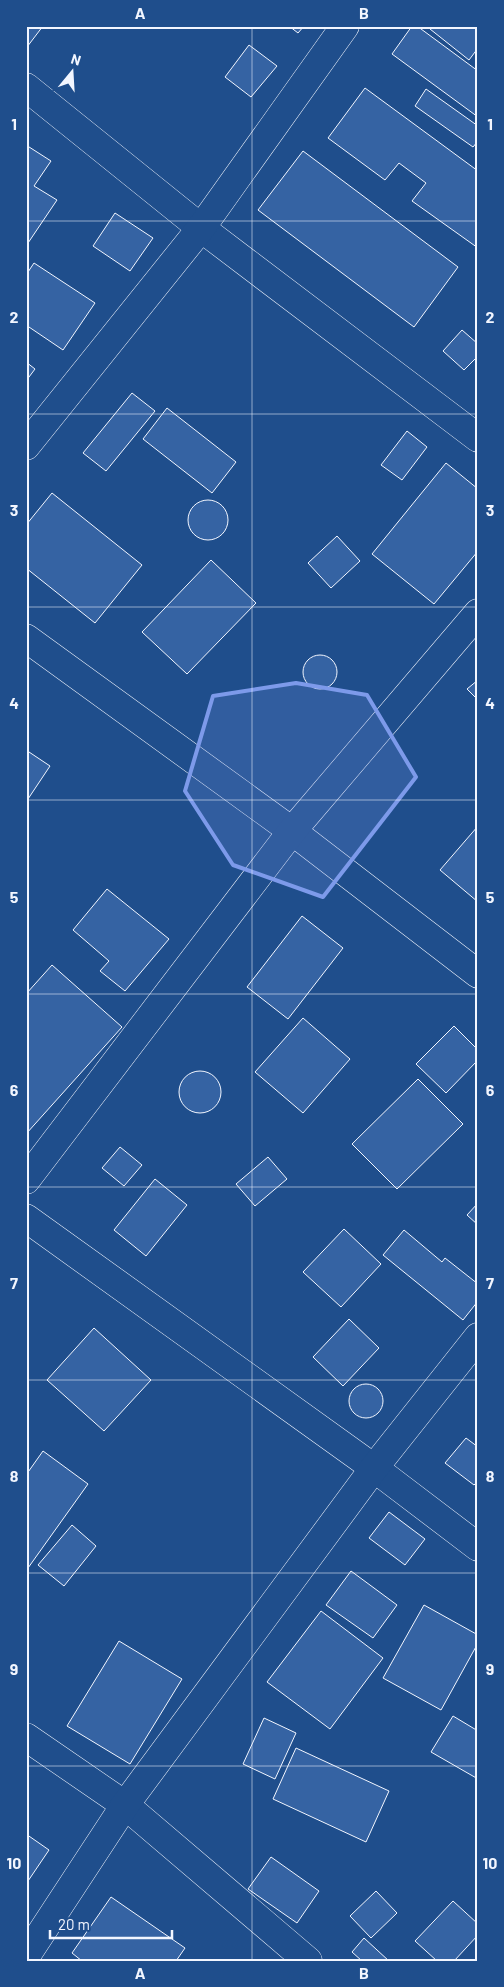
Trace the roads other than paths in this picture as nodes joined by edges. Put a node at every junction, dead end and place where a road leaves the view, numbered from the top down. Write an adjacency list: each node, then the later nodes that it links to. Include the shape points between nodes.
1 (345, 26): 3 (street)
2 (26, 87): 3 (street)
3 (201, 228): 4 (street); 5 (street)
4 (478, 438)
5 (26, 446)
6 (478, 613): 8 (street)
7 (26, 638): 8 (street)
8 (292, 830): 9 (street); 10 (street)
9 (478, 974)
10 (26, 1180)
11 (26, 1218): 13 (street)
12 (478, 1337): 13 (street)
13 (374, 1468): 14 (street); 16 (street)
14 (478, 1548)
15 (26, 1737): 16 (street)
16 (124, 1805): 17 (street); 18 (street)
17 (26, 1956)
18 (308, 1961)

